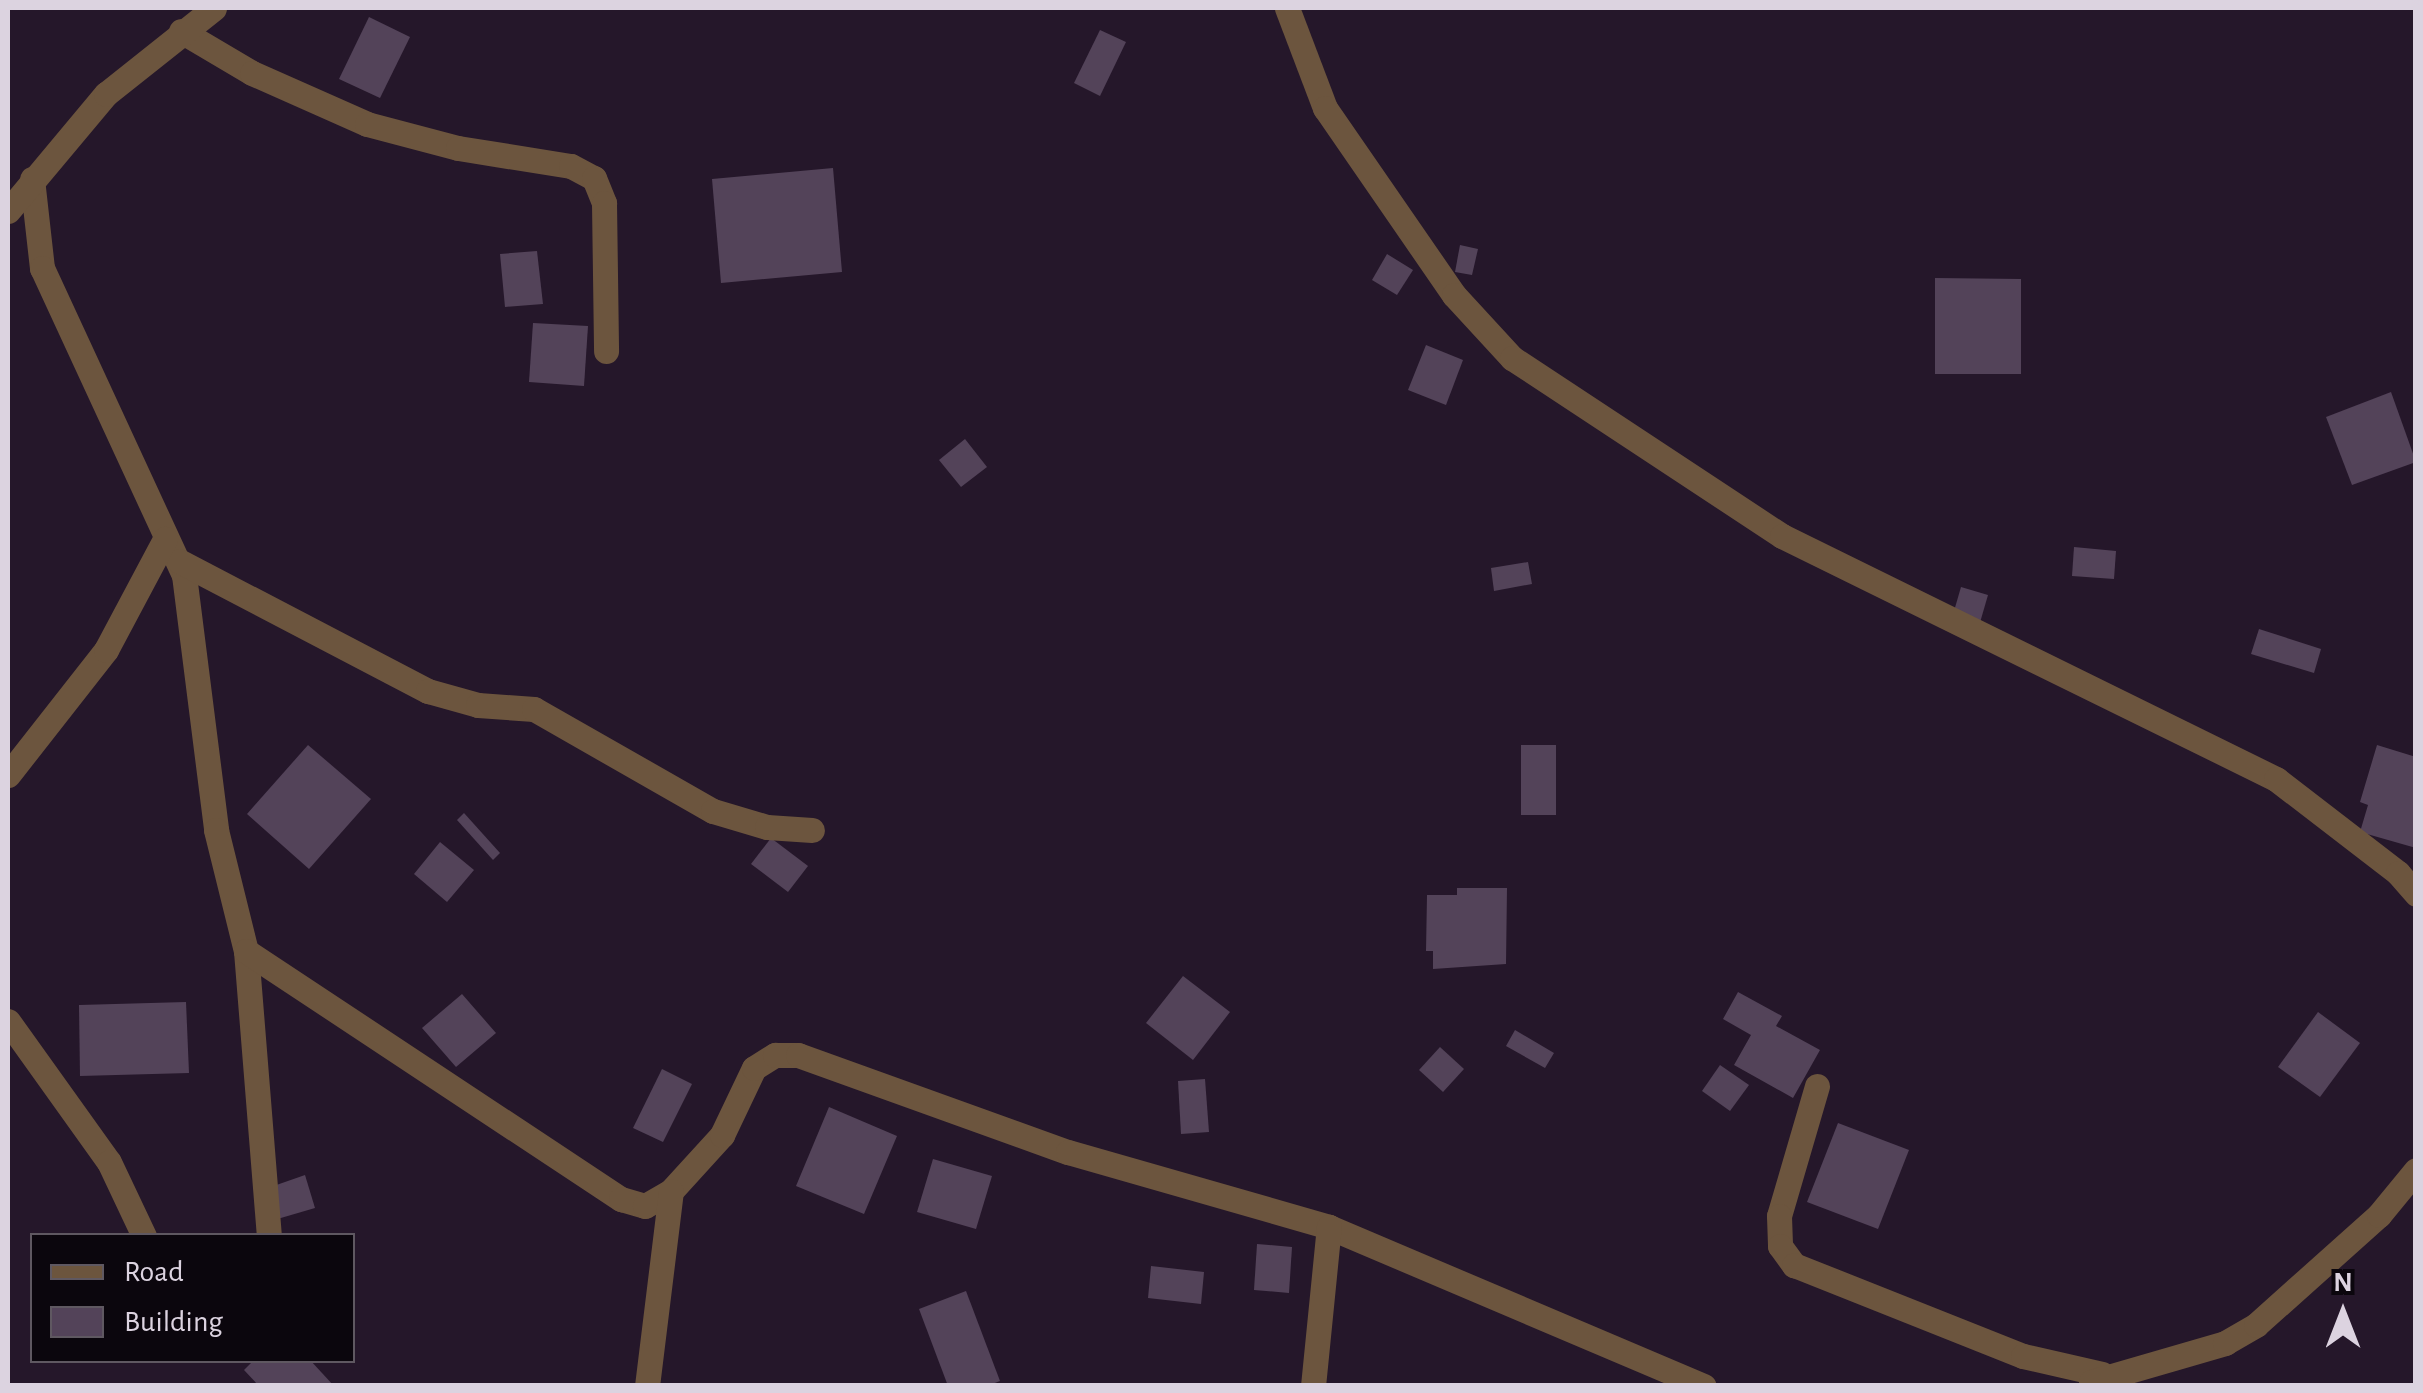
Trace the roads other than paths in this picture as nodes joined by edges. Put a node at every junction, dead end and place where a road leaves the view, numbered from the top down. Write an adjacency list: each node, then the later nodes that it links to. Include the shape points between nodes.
1 (214, 8): 3 (street)
2 (1287, 8): 10 (street, via 1325,108 1454,294 1512,358 1782,536 2276,779)
3 (181, 31): 4 (street, via 106,94); 6 (street, via 252,73 367,124 458,148 571,166 594,178 604,203)
4 (32, 179): 5 (street); 7 (street, via 42,268)
5 (8, 212)
6 (606, 351)
7 (172, 550): 8 (street, via 106,650); 9 (street, via 428,691 478,705 534,709 712,810 766,827); 11 (street, via 227,895)
8 (8, 775)
9 (812, 830)
10 (2416, 894)
11 (246, 952): 15 (street, via 621,1199 644,1206); 18 (street)
12 (8, 1021): 17 (street, via 44,1080 110,1162)
13 (1818, 1086): 19 (street, via 1779,1216 1780,1246 1794,1265)
14 (2416, 1170): 19 (street, via 2379,1215 2256,1325 2225,1343)
15 (671, 1191): 16 (street, via 722,1135 754,1068 768,1057 798,1055 1068,1152); 20 (street)
16 (1330, 1228): 21 (street); 22 (street)
17 (143, 1233)
18 (269, 1233)
19 (2094, 1380)
20 (646, 1386)
21 (1314, 1386)
22 (1704, 1386)

